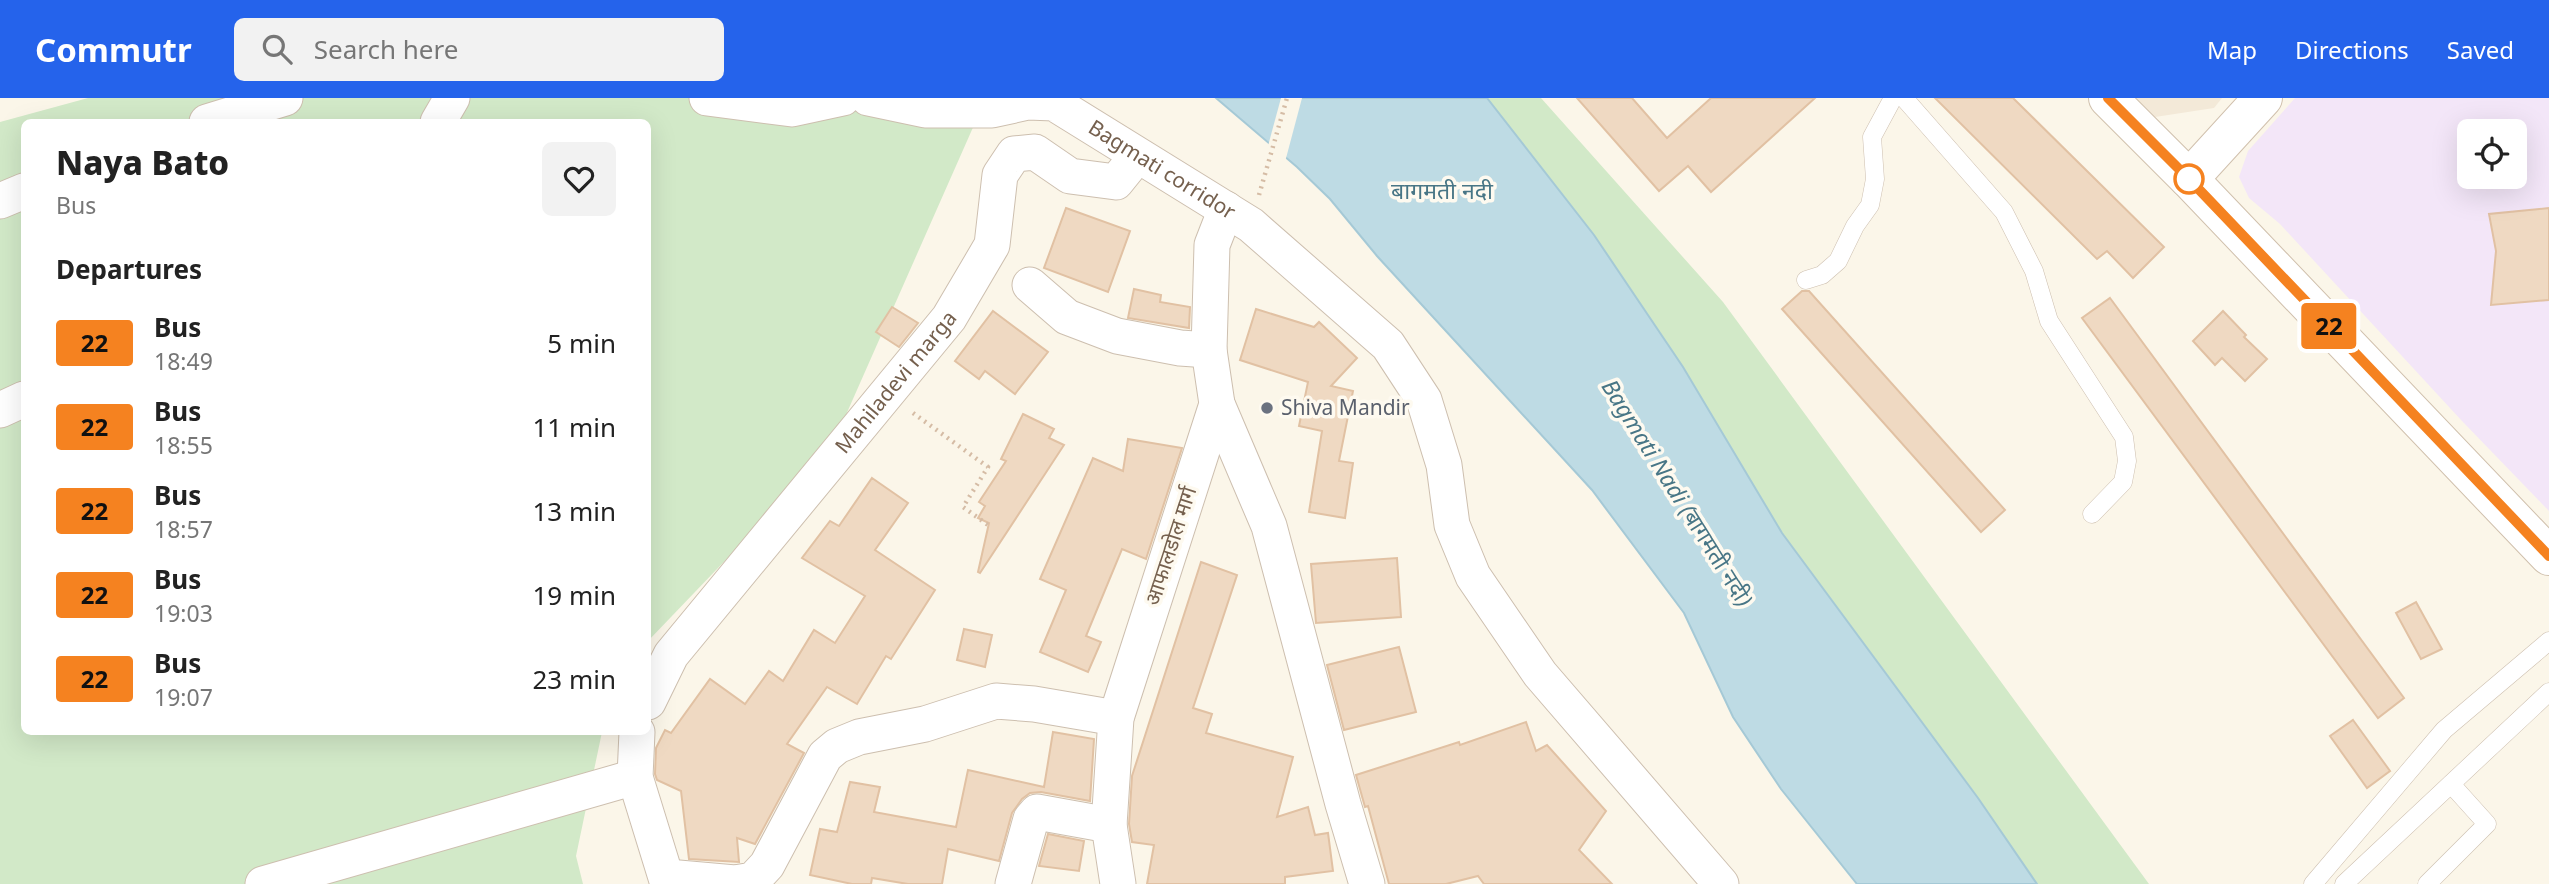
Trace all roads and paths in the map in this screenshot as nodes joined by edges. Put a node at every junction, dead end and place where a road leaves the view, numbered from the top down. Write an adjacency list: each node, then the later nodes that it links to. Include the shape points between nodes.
1 (285, 98): 12 (street)
2 (452, 98): 13 (street)
3 (707, 98): 4 (street, via 792,109)
4 (843, 98)
5 (868, 98): 11 (street, Bagmati corridor)
6 (1287, 98): 18 (path)
7 (1892, 98): 19 (lane, via 1872,137 1875,179 1870,205 1838,261 1822,275)
8 (1904, 98): 26 (lane, via 2004,212 2034,271 2049,321 2124,437 2127,461 2123,482)
9 (2108, 98): 15 (main road)
10 (2263, 98): 15 (main road)
11 (926, 104): 14 (street, Bagmati corridor, via 992,110 1028,102 1054,103)
12 (217, 119)
13 (440, 119)
14 (1137, 156): 18 (street, Bagmati corridor); 22 (street, Mahiladevi marga, via 1116,182 1070,176 1035,152 1014,154 1000,175 992,245 949,318)
15 (2189, 179): 28 (main road)
16 (21, 192): 17 (street)
17 (0, 201)
18 (1238, 217): 21 (street, आफालडोल मार्ग, via 1212,245); 42 (street, Bagmati corridor, via 1388,345 1424,400 1444,465 1452,525 1473,576 1540,674)
19 (1806, 280)
20 (1030, 285): 21 (street, via 1067,317 1117,335)
21 (1209, 350): 24 (street, आफालडोल मार्ग)
22 (887, 393): 27 (path, via 988,467 963,507); 31 (street, Mahiladevi marga, via 671,655)
23 (21, 400): 25 (street)
24 (1217, 404): 32 (street, आफालडोल मार्ग); 41 (street, via 1269,526)
25 (0, 410)
26 (2092, 514)
27 (988, 524)
28 (2549, 556)
29 (2549, 641): 43 (lane, via 2444,730)
30 (2549, 692): 35 (lane)
31 (651, 696)
32 (1116, 718): 36 (street, आफालडोल मार्ग); 37 (street, via 996,701 925,724 859,737 825,756 767,865 753,880)
33 (638, 735): 34 (street)
34 (635, 777): 37 (street); 38 (street)
35 (2451, 784): 44 (lane); 45 (lane, via 2487,824)
36 (1109, 824): 39 (street, via 1037,812); 40 (street, आफालडोल मार्ग)
37 (667, 881)
38 (263, 884)
39 (1013, 884)
40 (1118, 884)
41 (1367, 884)
42 (1721, 884)
43 (2313, 884)
44 (2344, 884)
45 (2427, 884)

